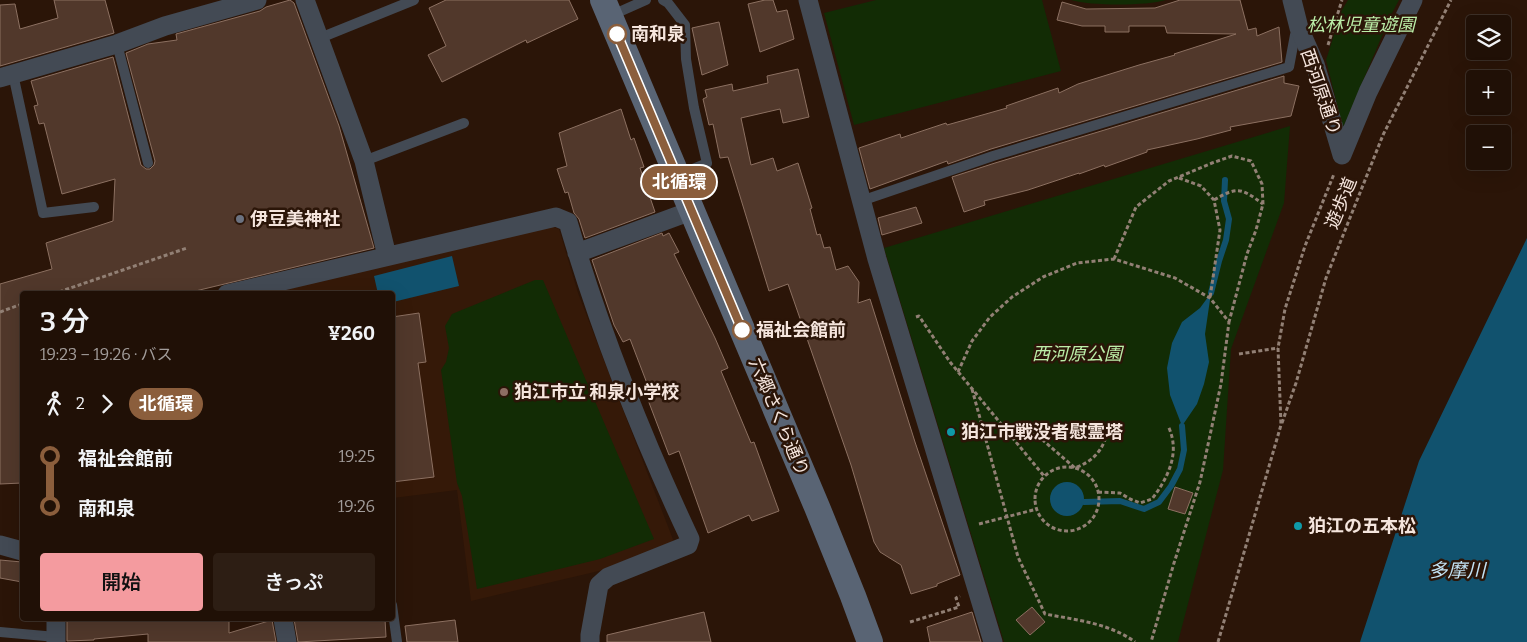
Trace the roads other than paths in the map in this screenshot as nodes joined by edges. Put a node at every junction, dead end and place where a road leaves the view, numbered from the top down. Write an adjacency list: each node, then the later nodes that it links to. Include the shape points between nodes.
1 (256, 0): 12 (street, via 165,26)
2 (305, 0): 11 (street)
3 (414, 0): 11 (lane)
4 (646, 0): 9 (lane)
5 (663, 0): 17 (lane, via 685,25 686,58 694,108 708,163)
6 (808, 0): 18 (street)
7 (1292, 0): 10 (street, 西河原通り)
8 (1413, 0): 10 (street, 西河原通り, via 1368,92 1342,155 1315,64)
9 (606, 8): 17 (main road, 六郷さくら通り)
10 (1299, 28): 18 (lane, via 1289,67 993,156)
11 (320, 38): 15 (street)
12 (117, 44): 13 (street); 16 (lane)
13 (6, 76): 19 (lane, via 44,213)
14 (464, 123): 15 (lane)
15 (364, 161): 22 (street)
16 (148, 163)
17 (677, 176): 20 (main road, 六郷さくら通り)
18 (861, 201): 34 (street)
19 (94, 207)
20 (691, 211): 21 (street); 33 (main road, 六郷さくら通り, via 854,596)
21 (577, 253): 22 (street, via 568,222 556,217); 32 (street, via 598,317 659,474 690,539 688,544 608,577 599,585)
22 (387, 256): 23 (street)
23 (240, 291)
24 (0, 545): 25 (street)
25 (20, 550)
26 (283, 621): 30 (street)
27 (394, 621): 31 (lane)
28 (0, 632): 29 (lane)
29 (56, 632)
30 (287, 642)
31 (397, 642)
32 (590, 642)
33 (870, 642)
34 (993, 642)

